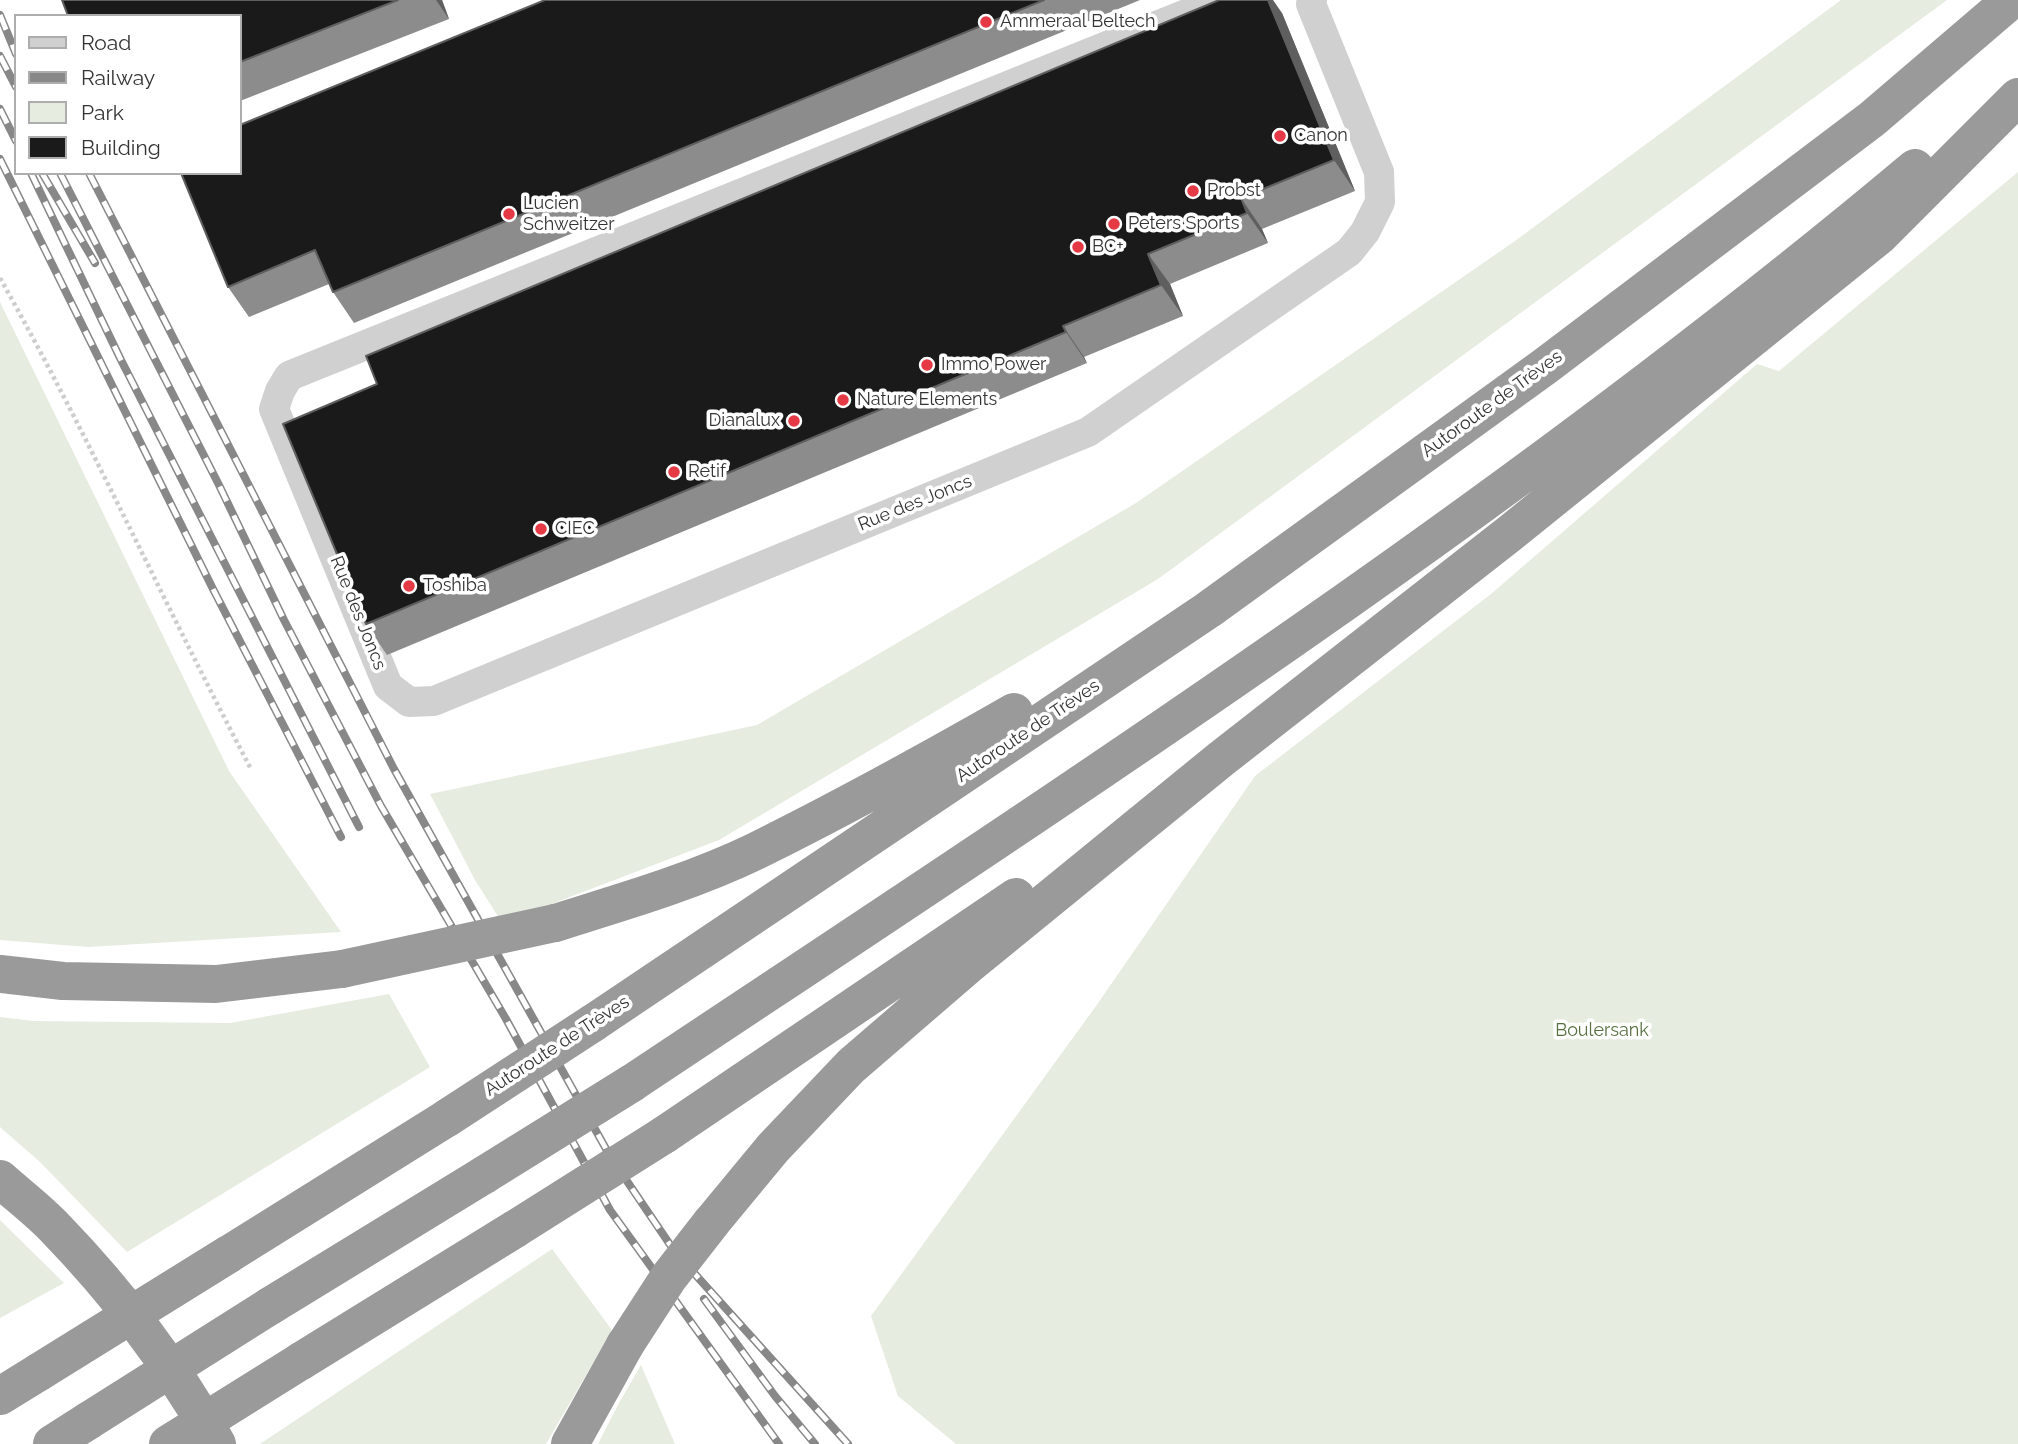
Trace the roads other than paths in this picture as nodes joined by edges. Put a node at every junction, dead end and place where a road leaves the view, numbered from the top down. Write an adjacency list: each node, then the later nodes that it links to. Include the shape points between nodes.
1 (1221, 0): 2 (street, Rue des Joncs, via 289,376 274,409 388,686 409,702 434,701 1088,432 1349,252 1380,202 1379,172)
2 (1312, 0)
3 (2011, 0): 6 (highway, Autoroute de Trèves, via 1850,135 1544,367)
4 (2018, 82): 13 (highway, bridge, via 1733,317 1441,535 1197,706 632,1083)
5 (2018, 97): 7 (highway, via 1879,236)
6 (1208, 610): 8 (highway, bridge, via 754,852 651,893 555,923 342,970 216,984 63,981); 10 (highway, Autoroute de Trèves, bridge, via 593,1023)
7 (1221, 759): 14 (highway, bridge, via 664,1135); 16 (highway, bridge, via 850,1066 773,1148 669,1277)
8 (0, 974)
9 (0, 1179): 15 (highway, via 99,1275 145,1332)
10 (39, 1372): 11 (highway); 12 (highway, Autoroute de Trèves)
11 (0, 1383)
12 (0, 1396)
13 (52, 1444)
14 (168, 1444)
15 (217, 1444)
16 (570, 1444)

